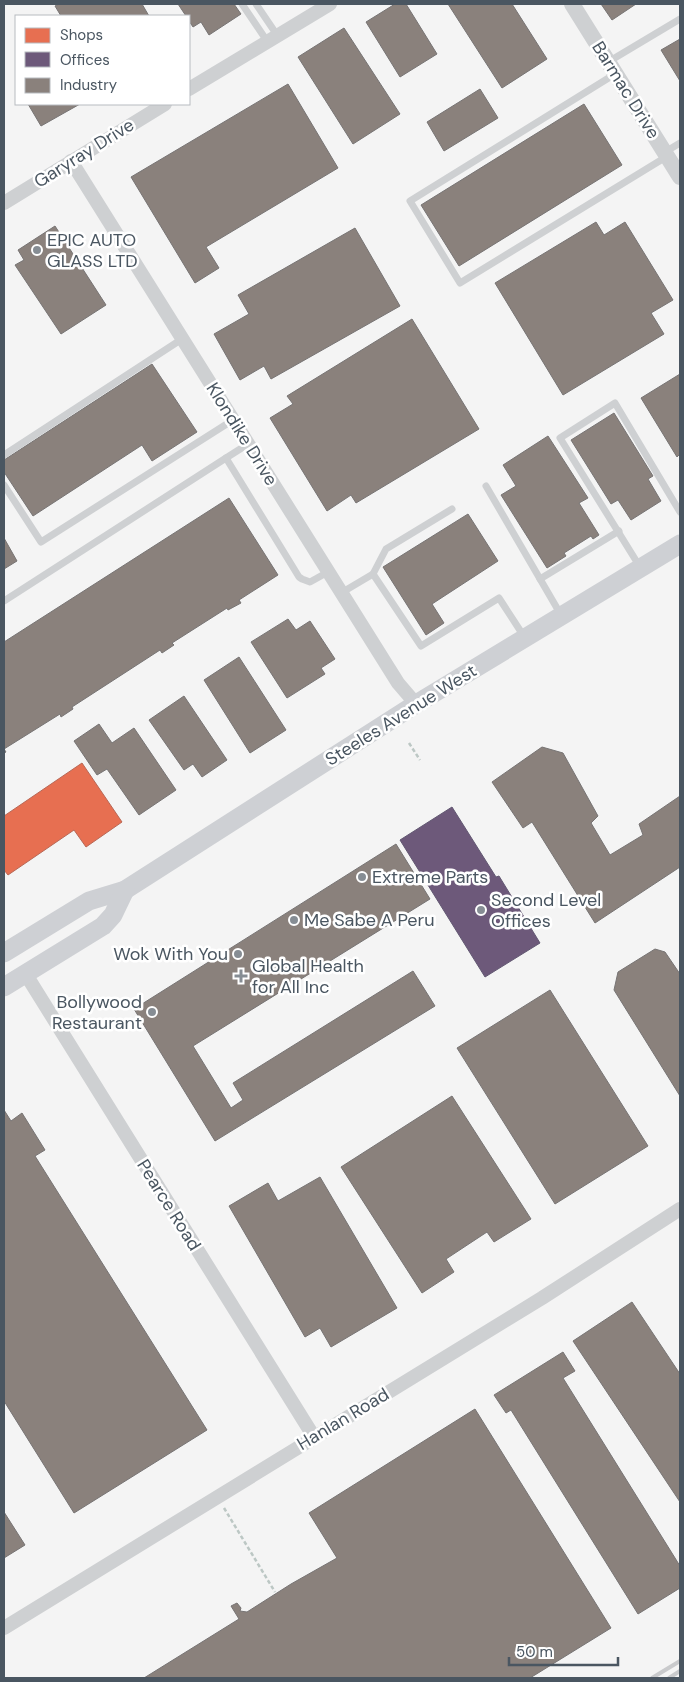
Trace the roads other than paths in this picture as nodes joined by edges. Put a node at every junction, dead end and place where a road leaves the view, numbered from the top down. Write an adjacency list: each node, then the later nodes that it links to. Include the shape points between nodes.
1 (242, 4): 6 (lane)
2 (256, 4): 6 (lane)
3 (330, 4): 6 (street)
4 (572, 4): 7 (street, Barmac Drive)
5 (680, 19): 7 (lane)
6 (272, 38): 8 (street)
7 (612, 68): 11 (street, Barmac Drive); 11 (lane, via 410,201 460,283)
8 (190, 88)
9 (163, 105): 12 (street, Garyray Drive)
10 (680, 143): 11 (lane)
11 (666, 154): 13 (street, Barmac Drive)
12 (71, 161): 14 (street, Garyray Drive); 15 (street, Klondike Drive)
13 (680, 177)
14 (4, 204)
15 (182, 339): 16 (street, Klondike Drive); 18 (lane)
16 (233, 420): 17 (street, Klondike Drive); 20 (lane, via 41,542)
17 (248, 444): 19 (lane); 27 (street, Klondike Drive)
18 (4, 455)
19 (226, 458): 27 (lane, via 299,577 310,582); 31 (lane)
20 (4, 485)
21 (486, 486): 29 (lane)
22 (452, 509): 28 (lane, via 386,549)
23 (680, 512): 24 (lane, via 615,403 560,438)
24 (618, 530): 26 (lane); 29 (lane)
25 (680, 544): 26 (main road, Steeles Avenue West)
26 (641, 567): 32 (main road, Steeles Avenue West)
27 (328, 572): 30 (street, Klondike Drive)
28 (373, 574): 30 (lane); 33 (lane, via 421,646 499,598)
29 (540, 579): 32 (lane)
30 (341, 593): 34 (street, Klondike Drive, via 398,683)
31 (4, 601)
32 (561, 615): 33 (main road, Steeles Avenue West)
33 (525, 638): 34 (main road, Steeles Avenue West)
34 (416, 704): 35 (main road, Steeles Avenue West)
35 (125, 890): 36 (main road, Steeles Avenue West, via 89,901); 37 (main road, via 113,915 103,926)
36 (6, 948): 37 (main road)
37 (25, 973): 38 (main road); 40 (street, Pearce Road)
38 (4, 987)
39 (680, 1209): 40 (street, Hanlan Road, via 542,1298)
40 (314, 1437): 41 (street, Hanlan Road)
41 (4, 1628)

